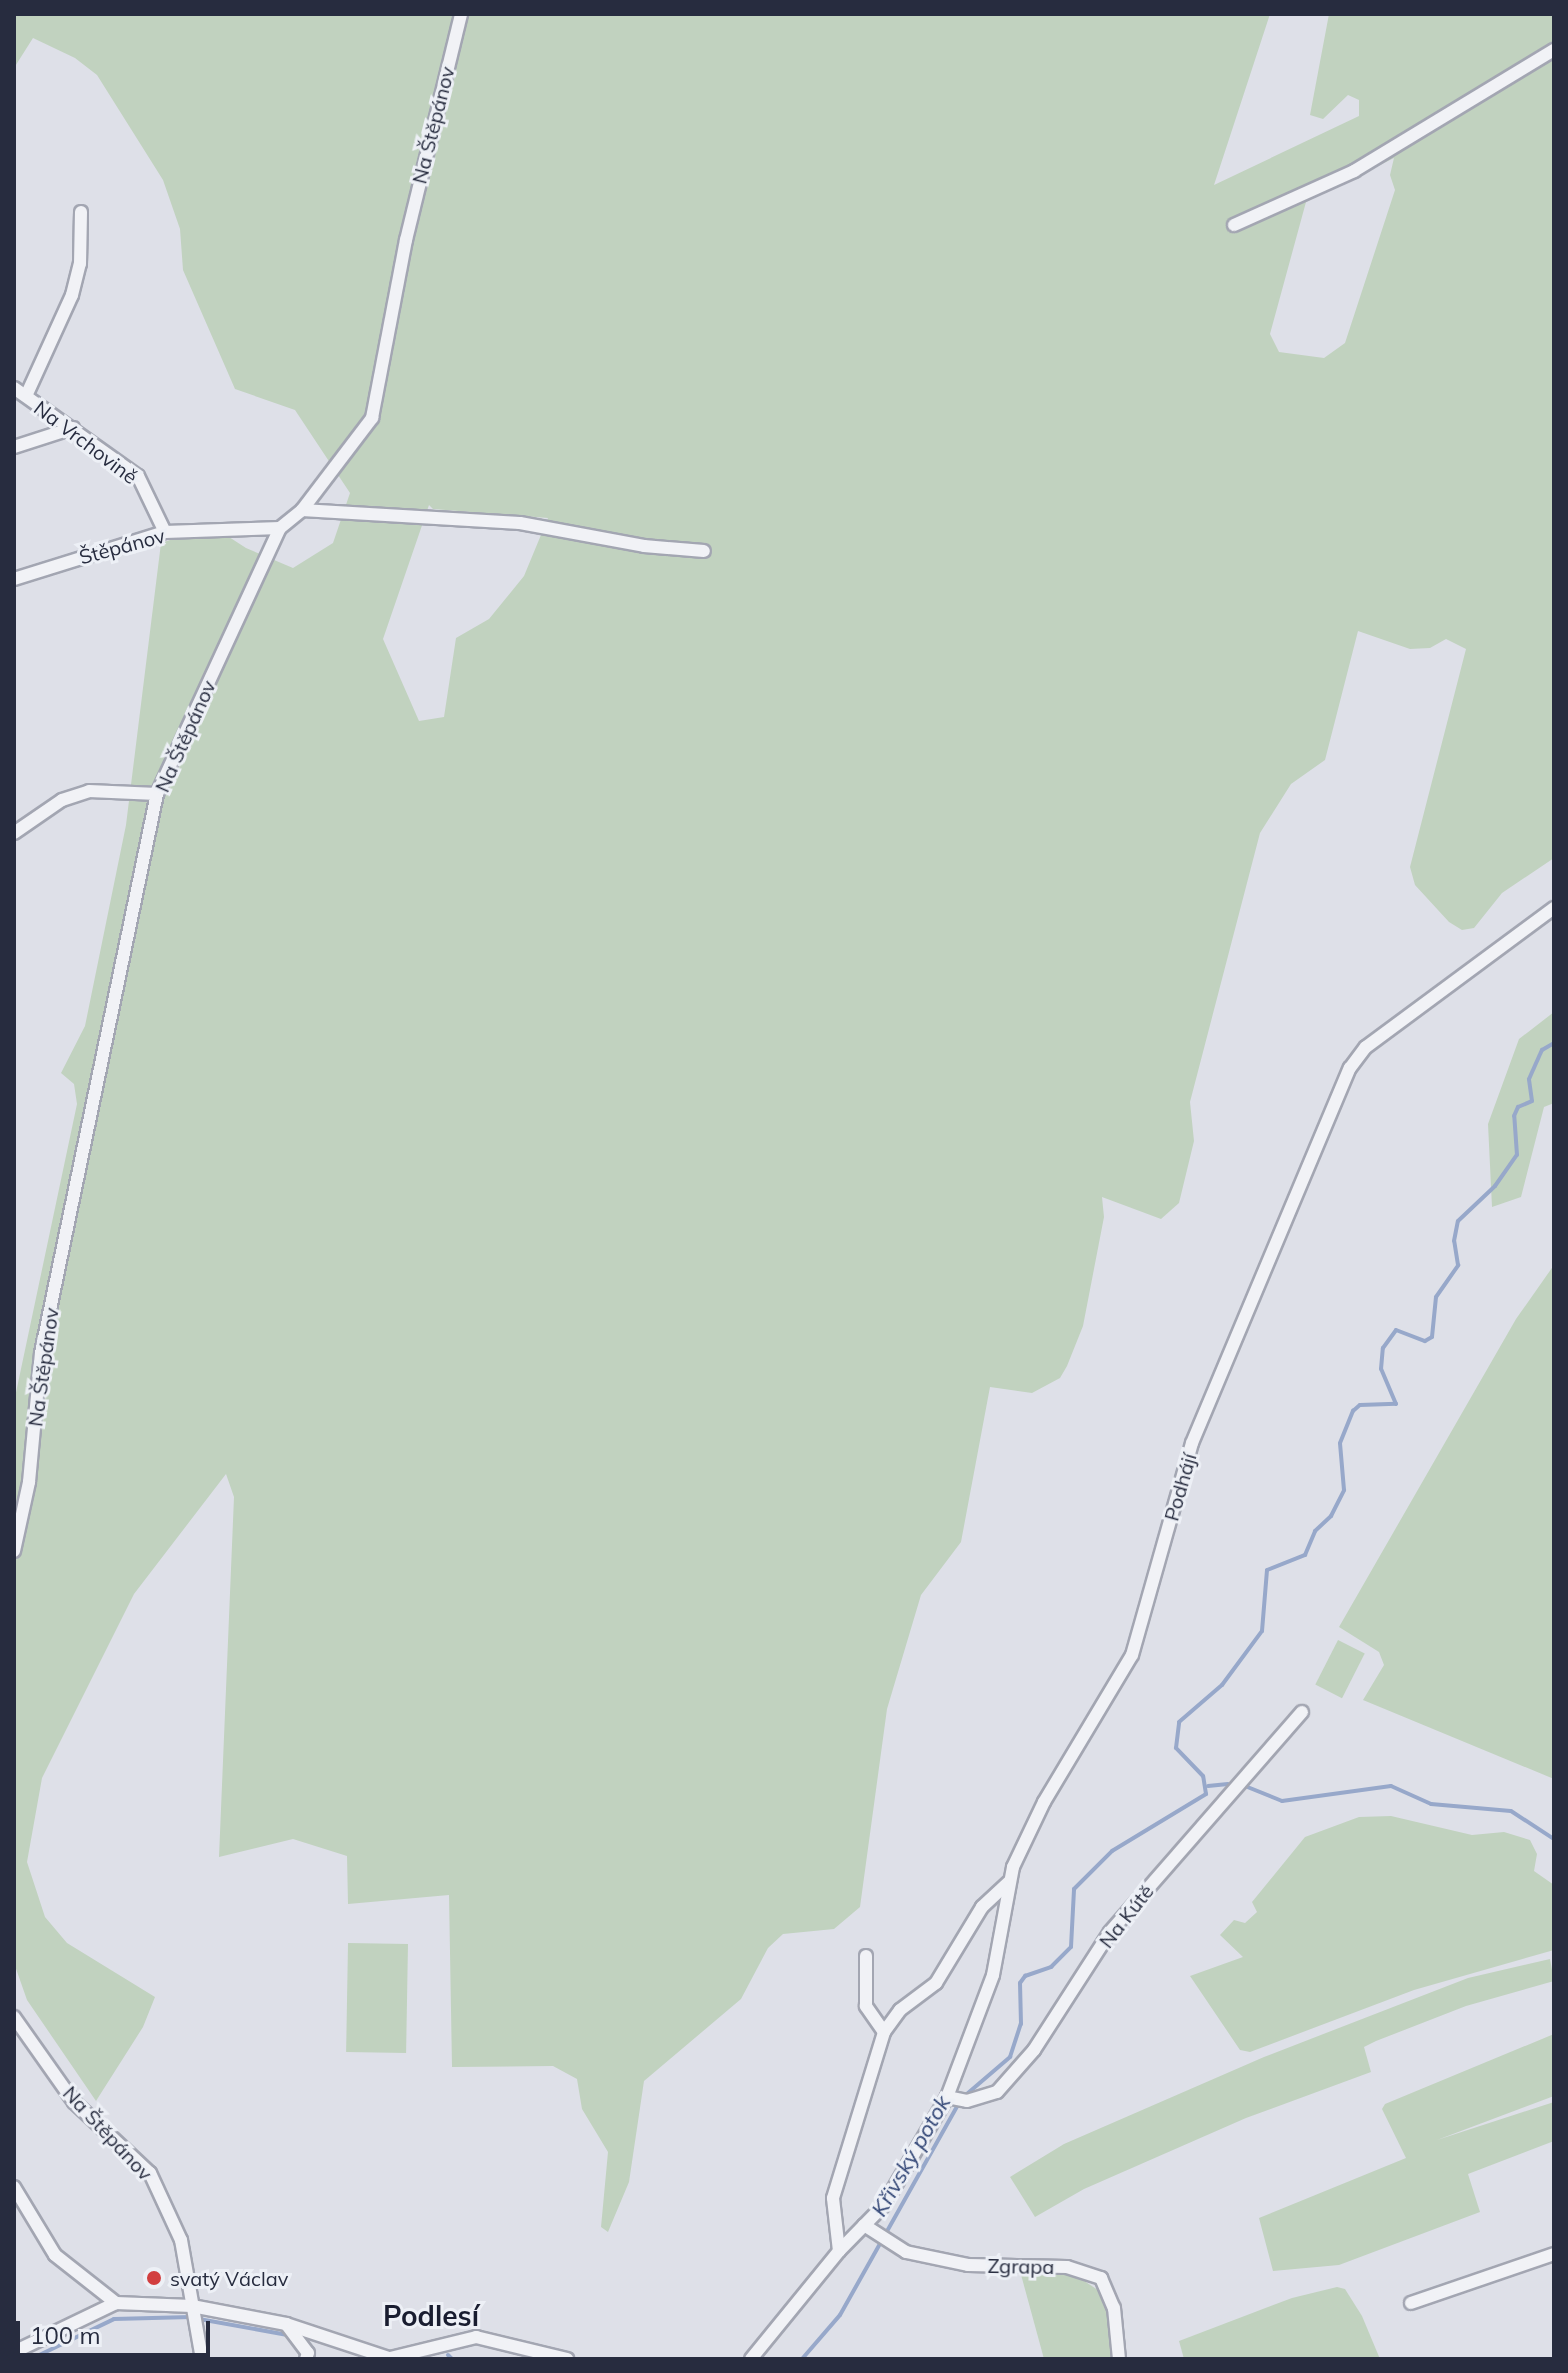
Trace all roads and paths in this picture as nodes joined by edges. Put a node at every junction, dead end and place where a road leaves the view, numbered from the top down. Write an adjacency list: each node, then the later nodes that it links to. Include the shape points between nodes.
1 (461, 14): 9 (street, Na Štěpánov, via 406,240 372,418)
2 (1554, 50): 4 (street, via 1354,171)
3 (81, 212): 6 (street, Na Vrchovině, via 80,264 72,295)
4 (1234, 225)
5 (14, 388): 6 (street, Na Vrchovině)
6 (26, 396): 7 (street, Na Vrchovině)
7 (73, 428): 8 (street); 11 (street, Na Vrchovině, via 138,476)
8 (14, 447)
9 (302, 510): 10 (street, Na Štěpánov); 12 (street, via 520,523 644,546)
10 (280, 528): 11 (street, Štěpánov); 14 (street, Na Štěpánov)
11 (165, 532): 13 (street, Štěpánov)
12 (704, 551)
13 (14, 579)
14 (157, 794): 15 (street, via 89,791 62,800); 17 (street, Na Štěpánov, via 41,1353 29,1482)
15 (14, 833)
16 (1554, 908): 19 (street, Podhájí, via 1366,1047 1350,1068 1192,1443 1132,1655 1044,1802)
17 (14, 1551)
18 (1302, 1712): 23 (street, Na Kútě, via 1110,1932 1034,2050 997,2092)
19 (1010, 1881): 22 (street, via 982,1907 936,1983 900,2010); 23 (street, Podhájí, via 993,1975)
20 (866, 1956): 22 (street, via 866,2006)
21 (14, 2017): 30 (street, Na Štěpánov, via 74,2102 150,2173 181,2240)
22 (884, 2032): 26 (street, via 833,2198)
23 (956, 2099): 25 (street, Podhájí)
24 (14, 2187): 28 (street, via 55,2255)
25 (864, 2225): 26 (street, Podhájí); 38 (street, Zgrapa, via 906,2252 968,2265 1067,2267 1101,2278 1114,2308)
26 (839, 2251): 37 (street, Podhájí)
27 (1554, 2254): 29 (street)
28 (116, 2303): 30 (street); 32 (street)
29 (1411, 2303)
30 (193, 2313): 31 (street); 34 (street, Na Štěpánov)
31 (286, 2324): 33 (street); 35 (street, via 308,2353)
32 (14, 2352)
33 (387, 2358): 36 (street, via 476,2337)
34 (202, 2359)
35 (306, 2359)
36 (567, 2359)
37 (751, 2359)
38 (1119, 2359)

